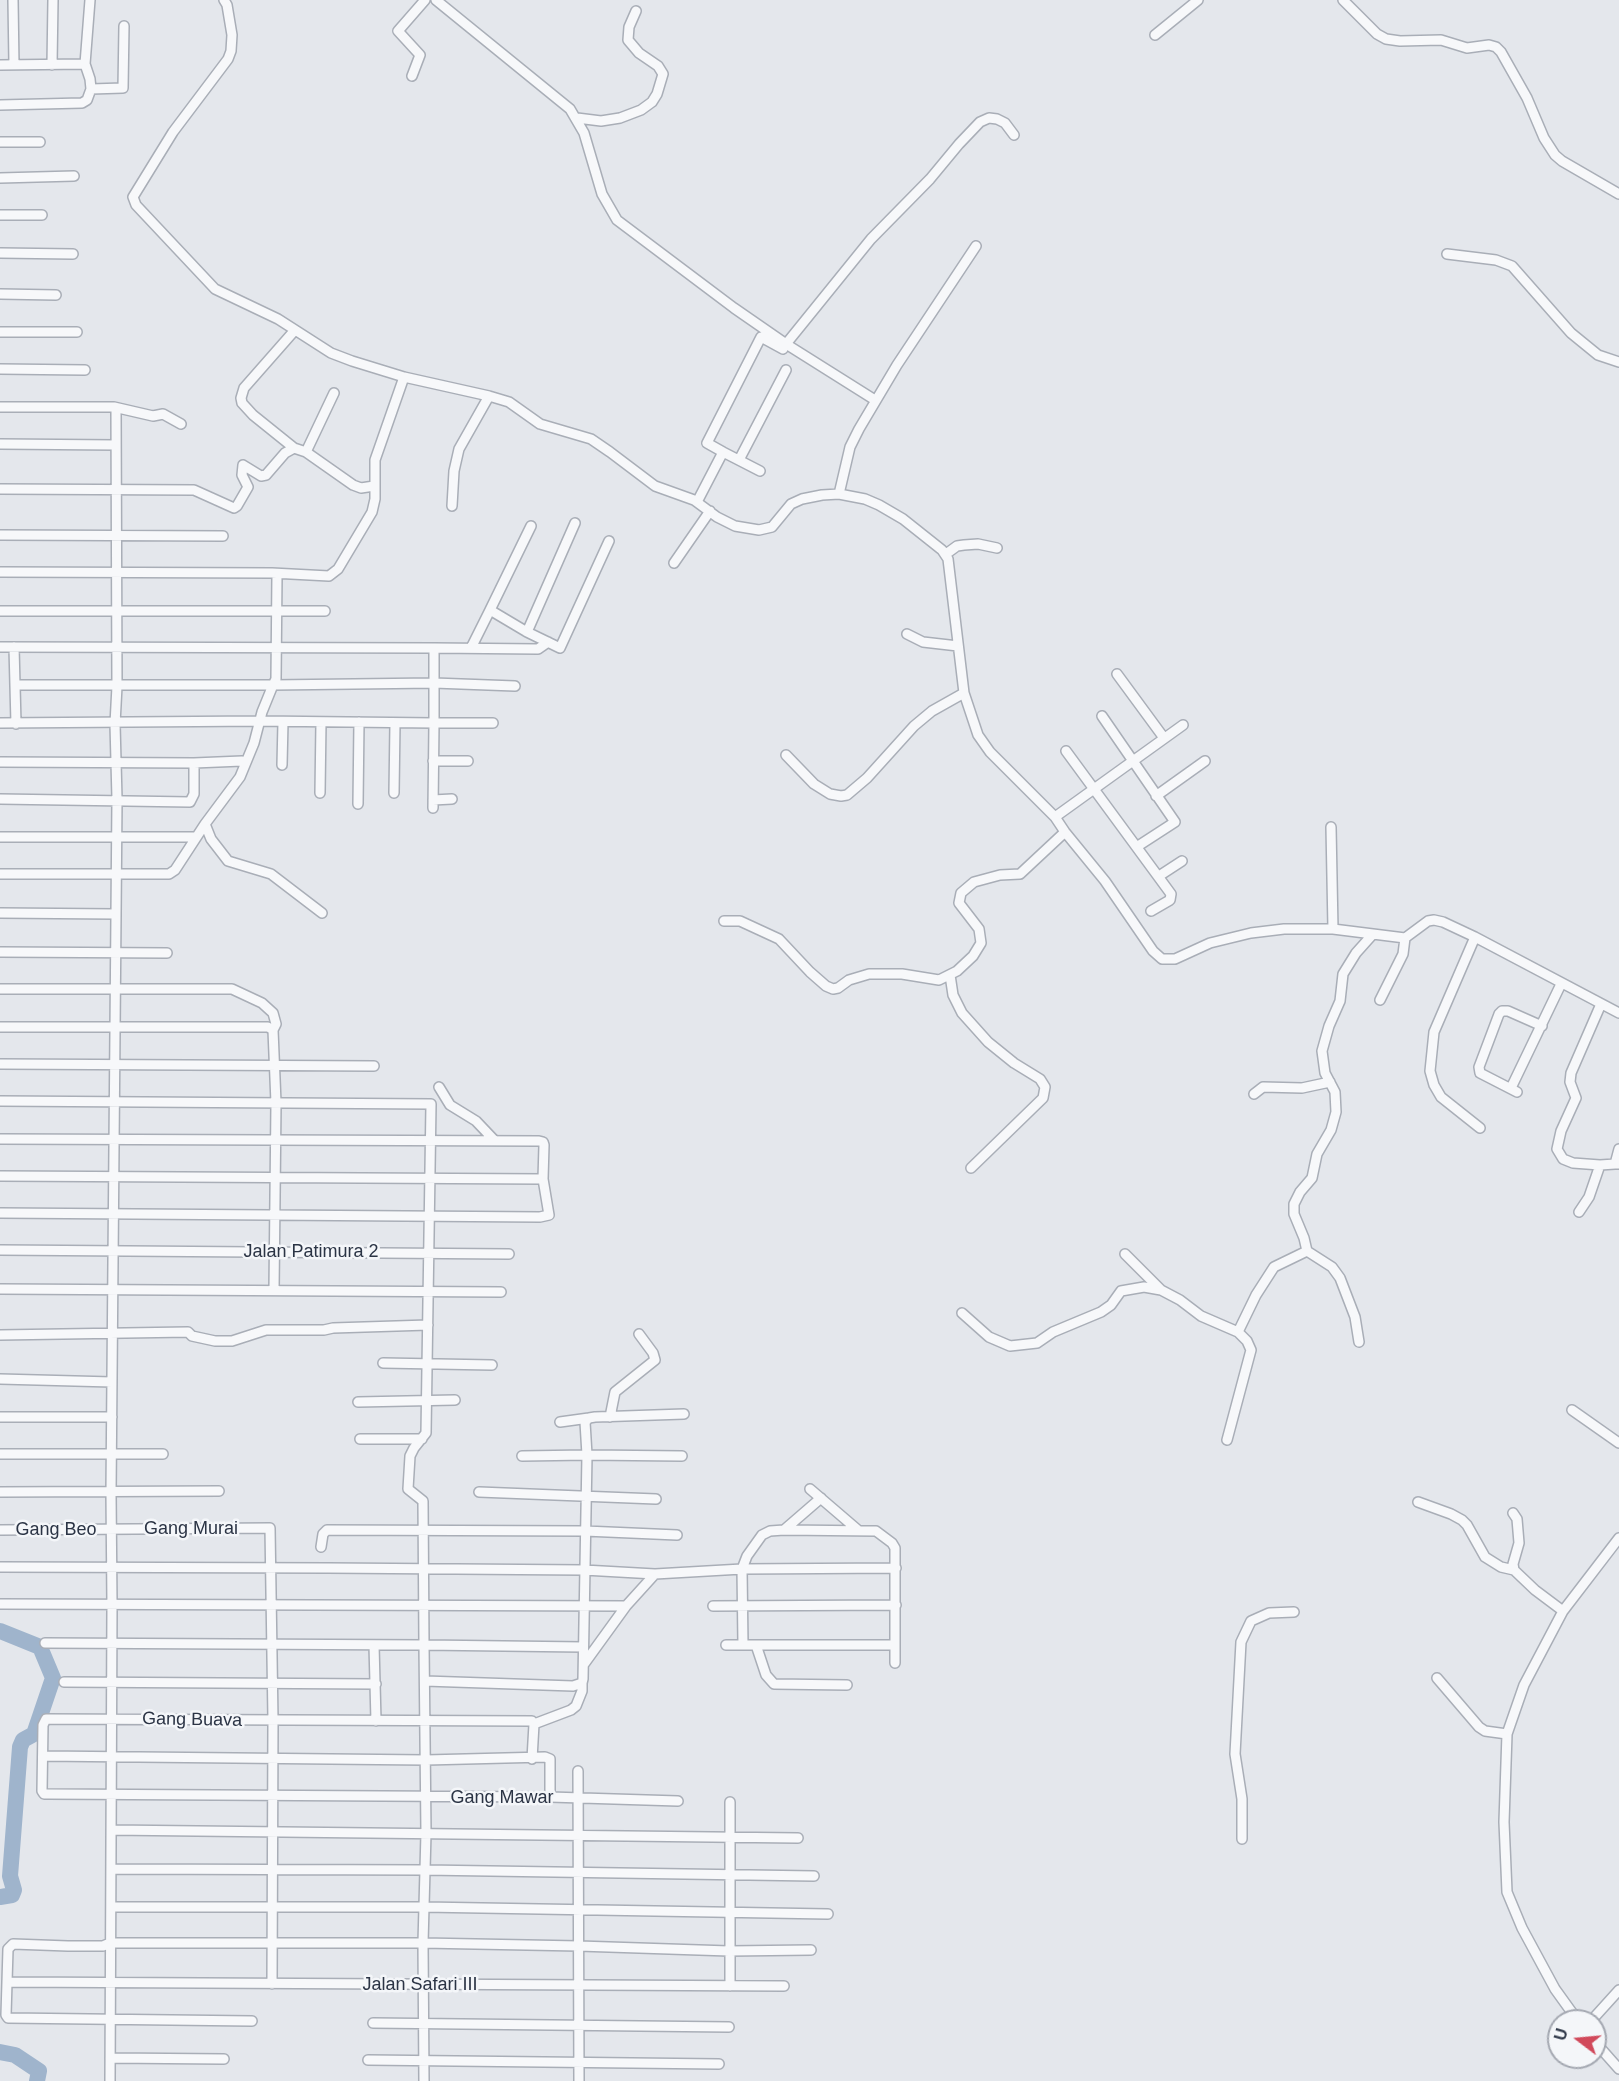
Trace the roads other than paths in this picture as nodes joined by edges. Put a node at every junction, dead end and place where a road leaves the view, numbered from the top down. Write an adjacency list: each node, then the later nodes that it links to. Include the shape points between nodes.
1 (13, 0): 14 (street)
2 (52, 0): 15 (street)
3 (90, 0): 12 (street)
4 (425, 0): 16 (street, via 398,32 420,55)
5 (436, 0): 19 (street, via 564,102)
6 (1198, 0): 11 (street)
7 (1343, 0): 25 (street, via 1386,39 1441,40 1467,48 1496,47 1555,155)
8 (228, 2): 34 (street, via 232,34 228,59 173,132 135,192 134,201 215,289)
9 (636, 11): 19 (street, via 628,40 663,74 657,94 641,110 620,118)
10 (124, 26): 17 (street, via 123,88)
11 (1155, 35)
12 (85, 64): 15 (street); 17 (street)
13 (0, 65): 14 (street)
14 (14, 65): 15 (street)
15 (52, 65)
16 (412, 76)
17 (91, 89): 18 (street, via 82,103)
18 (0, 105)
19 (577, 118): 37 (street, via 602,194 617,220)
20 (1014, 135): 37 (street, via 997,119 980,122 871,239)
21 (0, 142): 22 (street)
22 (40, 142)
23 (74, 176): 24 (street)
24 (0, 178)
25 (1619, 195)
26 (0, 215): 27 (street)
27 (42, 215)
28 (976, 246): 45 (street)
29 (0, 253): 30 (street)
30 (73, 254)
31 (1447, 254): 38 (street, via 1512,266 1571,333 1598,355)
32 (0, 294): 33 (street)
33 (56, 295)
34 (295, 330): 42 (street, via 330,353); 51 (street, via 244,388 241,398 247,409)
35 (0, 332): 36 (street)
36 (78, 332)
37 (785, 346): 45 (street); 53 (street, via 761,337 706,443)
38 (1619, 362)
39 (0, 369): 40 (street)
40 (85, 370)
41 (786, 370): 54 (street)
42 (404, 377): 44 (street); 56 (street, via 375,460)
43 (334, 393): 52 (street)
44 (489, 396): 60 (street, via 512,404 540,424 591,440 654,486); 61 (street, via 458,452)
45 (875, 400): 59 (street, via 850,447)
46 (0, 407): 47 (street)
47 (116, 408): 48 (street, via 153,416 164,414); 50 (street)
48 (181, 423)
49 (0, 444): 50 (street)
50 (116, 445): 58 (street)
51 (294, 448): 52 (street); 58 (street, via 266,475 243,465 248,487 236,507 194,490)
52 (306, 452): 56 (street, via 353,485)
53 (723, 452): 54 (street); 60 (street)
54 (739, 460): 55 (street)
55 (760, 471)
56 (374, 486): 74 (street, via 372,512 338,569 329,576)
57 (0, 489): 58 (street)
58 (117, 490): 66 (street)
59 (838, 494): 62 (street, via 802,499 786,510 775,525 759,530 735,526); 70 (street, via 879,505 903,519)
60 (697, 502): 62 (street)
61 (452, 506)
62 (710, 512): 71 (street)
63 (575, 524): 80 (street)
64 (531, 526): 76 (street)
65 (0, 535): 66 (street)
66 (116, 536): 67 (street); 73 (street)
67 (223, 536)
68 (609, 541): 82 (street, via 560,648)
69 (998, 548): 70 (street, via 964,544)
70 (946, 555): 83 (street)
71 (674, 563)
72 (0, 572): 73 (street)
73 (117, 573): 74 (street); 75 (street)
74 (277, 574): 79 (street)
75 (117, 610): 77 (street); 79 (street); 86 (street)
76 (490, 610): 80 (street); 89 (street)
77 (0, 611)
78 (325, 611): 79 (street)
79 (277, 612): 87 (street)
80 (527, 632): 82 (street)
81 (907, 634): 83 (street, via 923,642)
82 (548, 642): 89 (street, via 538,649)
83 (958, 646): 96 (street)
84 (0, 647): 85 (street)
85 (14, 647): 86 (street); 92 (street)
86 (117, 648): 87 (street); 94 (street)
87 (277, 648): 88 (street); 93 (street)
88 (434, 648): 89 (street); 91 (street)
89 (471, 648)
90 (1117, 674): 109 (street)
91 (434, 683): 93 (street); 95 (street); 104 (street)
92 (15, 685): 94 (street); 106 (street)
93 (273, 685): 94 (street); 98 (street)
94 (117, 686): 107 (street)
95 (515, 686)
96 (963, 693): 111 (street, via 914,726 847,795 830,794 814,784); 129 (street, via 978,735 990,752)
97 (1102, 716): 115 (street)
98 (261, 722): 99 (street); 107 (street); 130 (street, via 240,777)
99 (282, 722): 100 (street); 120 (street)
100 (321, 722): 101 (street); 122 (street)
101 (359, 722): 103 (street); 128 (street)
102 (0, 723): 106 (street)
103 (395, 723): 104 (street); 123 (street)
104 (434, 723): 105 (street); 113 (street)
105 (493, 723)
106 (16, 724): 107 (street)
107 (115, 724): 118 (street)
108 (1184, 725): 109 (street)
109 (1164, 738): 115 (street)
110 (1066, 751): 121 (street)
111 (786, 755)
112 (242, 761): 119 (street)
113 (433, 761): 114 (street); 127 (street, via 433,804)
114 (468, 761)
115 (1132, 761): 121 (street); 124 (street)
116 (1205, 761): 124 (street)
117 (0, 762): 118 (street)
118 (117, 763): 119 (street); 126 (street)
119 (194, 763): 126 (street, via 194,794 190,802)
120 (282, 765)
121 (1094, 788): 129 (street); 136 (street)
122 (320, 793)
123 (394, 793)
124 (1156, 796): 136 (street, via 1174,824)
125 (0, 799): 126 (street)
126 (117, 800): 135 (street)
127 (452, 800)
128 (357, 804)
129 (1055, 817): 132 (street)
130 (204, 824): 134 (street); 143 (street, via 228,861 271,874)
131 (1331, 827): 146 (street)
132 (1065, 832): 146 (street, via 1162,959 1175,959 1210,943 1251,933); 153 (street, via 1020,874 982,880 961,893 959,903 979,929 981,943 974,956)
133 (0, 837): 135 (street)
134 (196, 837): 135 (street); 139 (street, via 172,874)
135 (116, 838): 139 (street)
136 (1138, 846): 140 (street)
137 (1182, 861): 140 (street)
138 (0, 874): 139 (street)
139 (116, 875): 144 (street)
140 (1159, 876): 141 (street, via 1172,898)
141 (1150, 911)
142 (0, 913): 144 (street)
143 (322, 913)
144 (116, 914): 151 (street)
145 (724, 921): 153 (street, via 740,921 779,939 810,972 833,989 869,974 913,975 934,980)
146 (1333, 929): 147 (street)
147 (1373, 934): 148 (street); 168 (street, via 1343,974 1340,1001 1322,1051)
148 (1404, 938): 149 (street, via 1428,921 1443,922); 157 (street, via 1403,954)
149 (1475, 938): 154 (street); 174 (street, via 1434,1032 1430,1071 1441,1097)
150 (0, 952): 151 (street)
151 (116, 952): 152 (street); 156 (street)
152 (167, 953)
153 (950, 975): 183 (street, via 953,995 962,1013 988,1042 1043,1083 1046,1093)
154 (1561, 984): 158 (street); 160 (street)
155 (0, 988): 156 (street)
156 (114, 989): 162 (street); 163 (street, via 232,990 273,1013)
157 (1380, 1000)
158 (1600, 1004): 159 (street); 182 (street, via 1571,1073 1575,1098 1557,1149 1563,1159 1573,1163)
159 (1619, 1013)
160 (1542, 1026): 160 (street, via 1514,1090 1480,1073 1502,1011)
161 (0, 1027): 162 (street)
162 (114, 1027): 163 (street); 165 (street)
163 (273, 1030): 166 (street)
164 (0, 1064): 165 (street)
165 (114, 1064): 166 (street); 172 (street)
166 (275, 1066): 167 (street); 173 (street)
167 (374, 1066)
168 (1330, 1082): 170 (street, via 1302,1088 1263,1087); 196 (street, via 1336,1102 1334,1122 1317,1154 1312,1178 1294,1204)
169 (439, 1087): 179 (street, via 450,1105 476,1121)
170 (1254, 1094)
171 (0, 1101): 172 (street)
172 (114, 1102): 173 (street); 176 (street)
173 (276, 1103): 177 (street); 178 (street, via 430,1104)
174 (1480, 1128)
175 (0, 1139): 176 (street)
176 (113, 1140): 177 (street); 185 (street)
177 (275, 1140): 178 (street); 186 (street)
178 (431, 1140): 179 (street); 187 (street)
179 (495, 1141): 188 (street, via 543,1142)
180 (1619, 1149): 181 (street)
181 (1617, 1164): 182 (street)
182 (1600, 1165): 189 (street, via 1589,1197)
183 (971, 1168)
184 (0, 1176): 185 (street)
185 (113, 1176): 186 (street); 191 (street)
186 (275, 1178): 187 (street); 192 (street)
187 (430, 1178): 188 (street); 193 (street)
188 (543, 1179): 193 (street, via 549,1215)
189 (1579, 1212)
190 (0, 1213): 191 (street)
191 (113, 1214): 192 (street); 195 (street)
192 (275, 1215): 193 (street); 197 (street)
193 (430, 1216): 198 (street)
194 (0, 1250): 195 (street, Jalan Patimura 2)
195 (113, 1251): 197 (street, Jalan Patimura 2); 202 (street)
196 (1308, 1251): 209 (street, via 1274,1267); 213 (street, via 1332,1267 1340,1278 1355,1317)
197 (275, 1252): 198 (street, Jalan Patimura 2); 203 (street)
198 (429, 1253): 199 (street, Jalan Patimura 2); 204 (street)
199 (509, 1254)
200 (1125, 1254): 205 (street)
201 (0, 1288): 202 (street)
202 (113, 1290): 203 (street); 212 (street)
203 (274, 1290): 204 (street)
204 (429, 1290): 206 (street); 208 (street)
205 (1161, 1290): 207 (street, via 1144,1287 1121,1291 1111,1305 1037,1343 1010,1346 988,1337); 209 (street, via 1201,1316)
206 (501, 1292)
207 (962, 1313)
208 (428, 1325): 212 (street, via 266,1330 232,1341 215,1341 188,1332); 215 (street)
209 (1238, 1332): 231 (street, via 1251,1350)
210 (639, 1334): 226 (street, via 655,1360 615,1392)
211 (0, 1335): 212 (street)
212 (113, 1335): 218 (street)
213 (1359, 1342)
214 (383, 1363): 215 (street)
215 (427, 1363): 216 (street); 219 (street)
216 (492, 1365)
217 (0, 1379): 218 (street)
218 (112, 1382): 225 (street)
219 (427, 1400): 220 (street); 221 (street); 230 (street, via 426,1433)
220 (455, 1400)
221 (358, 1402)
222 (1572, 1410): 232 (street)
223 (684, 1414): 226 (street)
224 (0, 1417): 225 (street)
225 (112, 1417): 234 (street)
226 (610, 1417): 227 (street)
227 (589, 1418): 228 (street); 236 (street, via 585,1422)
228 (560, 1422)
229 (360, 1439): 230 (street)
230 (422, 1439): 249 (street, via 410,1456 408,1489 423,1501)
231 (1227, 1440)
232 (1619, 1443)
233 (0, 1454): 234 (street)
234 (111, 1454): 235 (street); 243 (street)
235 (164, 1454)
236 (586, 1455): 237 (street); 238 (street); 244 (street)
237 (522, 1456)
238 (682, 1456)
239 (810, 1489): 245 (street)
240 (219, 1491): 243 (street)
241 (0, 1492): 243 (street)
242 (479, 1492): 244 (street)
243 (111, 1493): 251 (street)
244 (586, 1495): 246 (street); 254 (street)
245 (821, 1498): 252 (street); 253 (street)
246 (656, 1499)
247 (1418, 1502): 265 (street, via 1461,1520 1485,1557)
248 (1513, 1513): 265 (street, via 1519,1544)
249 (423, 1529): 254 (street); 257 (street, via 327,1530 322,1534); 263 (street)
250 (0, 1530): 251 (street, Gang Beo)
251 (111, 1530): 258 (street); 260 (street, Gang Murai, via 270,1528)
252 (784, 1530): 253 (street); 262 (street, via 762,1535)
253 (859, 1531): 261 (street, via 876,1531 892,1543)
254 (585, 1532): 255 (street); 264 (street)
255 (677, 1535)
256 (1619, 1538): 276 (street)
257 (321, 1547)
258 (111, 1566): 259 (street); 260 (street); 268 (street)
259 (0, 1567)
260 (272, 1568): 263 (street); 269 (street)
261 (896, 1568): 262 (street); 270 (street)
262 (742, 1569): 266 (street); 275 (street)
263 (423, 1570): 264 (street); 273 (street)
264 (584, 1570): 266 (street); 274 (street)
265 (1514, 1570): 276 (street)
266 (655, 1574): 271 (street)
267 (0, 1604): 268 (street)
268 (112, 1605): 269 (street); 278 (street)
269 (272, 1605): 273 (street); 280 (street)
270 (896, 1605): 275 (street); 286 (street)
271 (626, 1606): 274 (street); 289 (street)
272 (713, 1606): 275 (street)
273 (424, 1607): 274 (street); 282 (street)
274 (584, 1607): 287 (street)
275 (742, 1607): 284 (street)
276 (1559, 1608): 303 (street)
277 (1294, 1612): 323 (street, via 1269,1613 1251,1621 1241,1642 1235,1754 1242,1799)
278 (112, 1642): 279 (street); 280 (street); 293 (street)
279 (45, 1643)
280 (272, 1644): 281 (street); 294 (street)
281 (374, 1645): 282 (street); 296 (street)
282 (424, 1645): 287 (street); 291 (street)
283 (726, 1645): 284 (street)
284 (743, 1645): 285 (street)
285 (756, 1645): 286 (street); 297 (street, via 766,1675 774,1684)
286 (895, 1645): 288 (street)
287 (583, 1647): 289 (street)
288 (895, 1663)
289 (584, 1664): 295 (street)
290 (1437, 1678): 303 (street, via 1475,1723 1485,1731)
291 (425, 1681): 295 (street, via 573,1686); 301 (street)
292 (64, 1682): 293 (street)
293 (112, 1683): 294 (street); 298 (street)
294 (273, 1683): 296 (street); 299 (street)
295 (582, 1683): 302 (street, via 580,1699 571,1710)
296 (376, 1684): 300 (street)
297 (847, 1685)
298 (110, 1719): 299 (street, Gang Buava); 304 (street, Gang Buava, via 46,1719 42,1725); 305 (street)
299 (273, 1720): 300 (street, Gang Buava); 306 (street)
300 (376, 1721): 301 (street, Gang Buava)
301 (424, 1722): 302 (street, Gang Buava, via 527,1720); 308 (street)
302 (534, 1724): 307 (street)
303 (1502, 1734): 350 (street, via 1507,1892 1522,1928)
304 (43, 1756): 305 (street); 310 (street, Gang Mawar, via 44,1794)
305 (111, 1757): 306 (street); 310 (street)
306 (272, 1758): 308 (street); 311 (street)
307 (532, 1759): 308 (street); 313 (street, via 550,1759)
308 (426, 1760): 312 (street)
309 (578, 1771): 314 (street)
310 (112, 1795): 311 (street, Gang Mawar); 317 (street)
311 (273, 1795): 312 (street, Gang Mawar); 318 (street)
312 (426, 1797): 313 (street, Gang Mawar); 319 (street)
313 (549, 1797): 314 (street, Gang Mawar)
314 (579, 1799): 315 (street, Gang Mawar); 320 (street)
315 (678, 1801)
316 (730, 1802): 321 (street)
317 (111, 1830): 318 (street); 324 (street)
318 (272, 1833): 319 (street); 325 (street)
319 (426, 1833): 320 (street); 326 (street)
320 (579, 1836): 321 (street); 327 (street)
321 (731, 1838): 322 (street); 328 (street)
322 (798, 1838)
323 (1242, 1839)
324 (111, 1869): 325 (street); 330 (street)
325 (272, 1869): 326 (street); 331 (street)
326 (425, 1870): 327 (street); 332 (street)
327 (579, 1874): 328 (street); 333 (street)
328 (730, 1875): 329 (street); 334 (street)
329 (814, 1876)
330 (111, 1907): 331 (street); 336 (street)
331 (272, 1907): 332 (street); 337 (street)
332 (424, 1907): 333 (street); 338 (street)
333 (580, 1909): 334 (street); 339 (street)
334 (731, 1913): 335 (street); 341 (street)
335 (828, 1914)
336 (110, 1943): 337 (street); 342 (street, via 68,1947 13,1944 8,1949); 343 (street)
337 (272, 1944): 338 (street); 344 (street)
338 (423, 1944): 339 (street); 345 (street)
339 (579, 1946): 341 (street); 346 (street)
340 (811, 1950): 341 (street)
341 (729, 1951): 347 (street)
342 (9, 1982): 343 (street, Jalan Safari III); 352 (street, via 8,2018)
343 (110, 1983): 344 (street, Jalan Safari III); 352 (street)
344 (273, 1984): 345 (street, Jalan Safari III)
345 (423, 1986): 346 (street, Jalan Safari III); 355 (street)
346 (580, 1986): 347 (street, Jalan Safari III); 356 (street)
347 (730, 1986): 348 (street, Jalan Safari III)
348 (784, 1986)
349 (1619, 1989): 351 (street)
350 (1570, 2009)
351 (1602, 2009)
352 (110, 2021): 353 (street); 359 (street)
353 (252, 2021)
354 (373, 2023): 355 (street)
355 (424, 2024): 356 (street); 362 (street)
356 (579, 2025): 357 (street); 363 (street)
357 (729, 2027)
358 (1607, 2056): 365 (street)
359 (110, 2058): 360 (street); 366 (street)
360 (224, 2059)
361 (368, 2060): 362 (street)
362 (424, 2060): 363 (street); 367 (street)
363 (579, 2062): 364 (street); 368 (street)
364 (719, 2064)
365 (1619, 2069)
366 (110, 2081)
367 (424, 2081)
368 (579, 2081)

